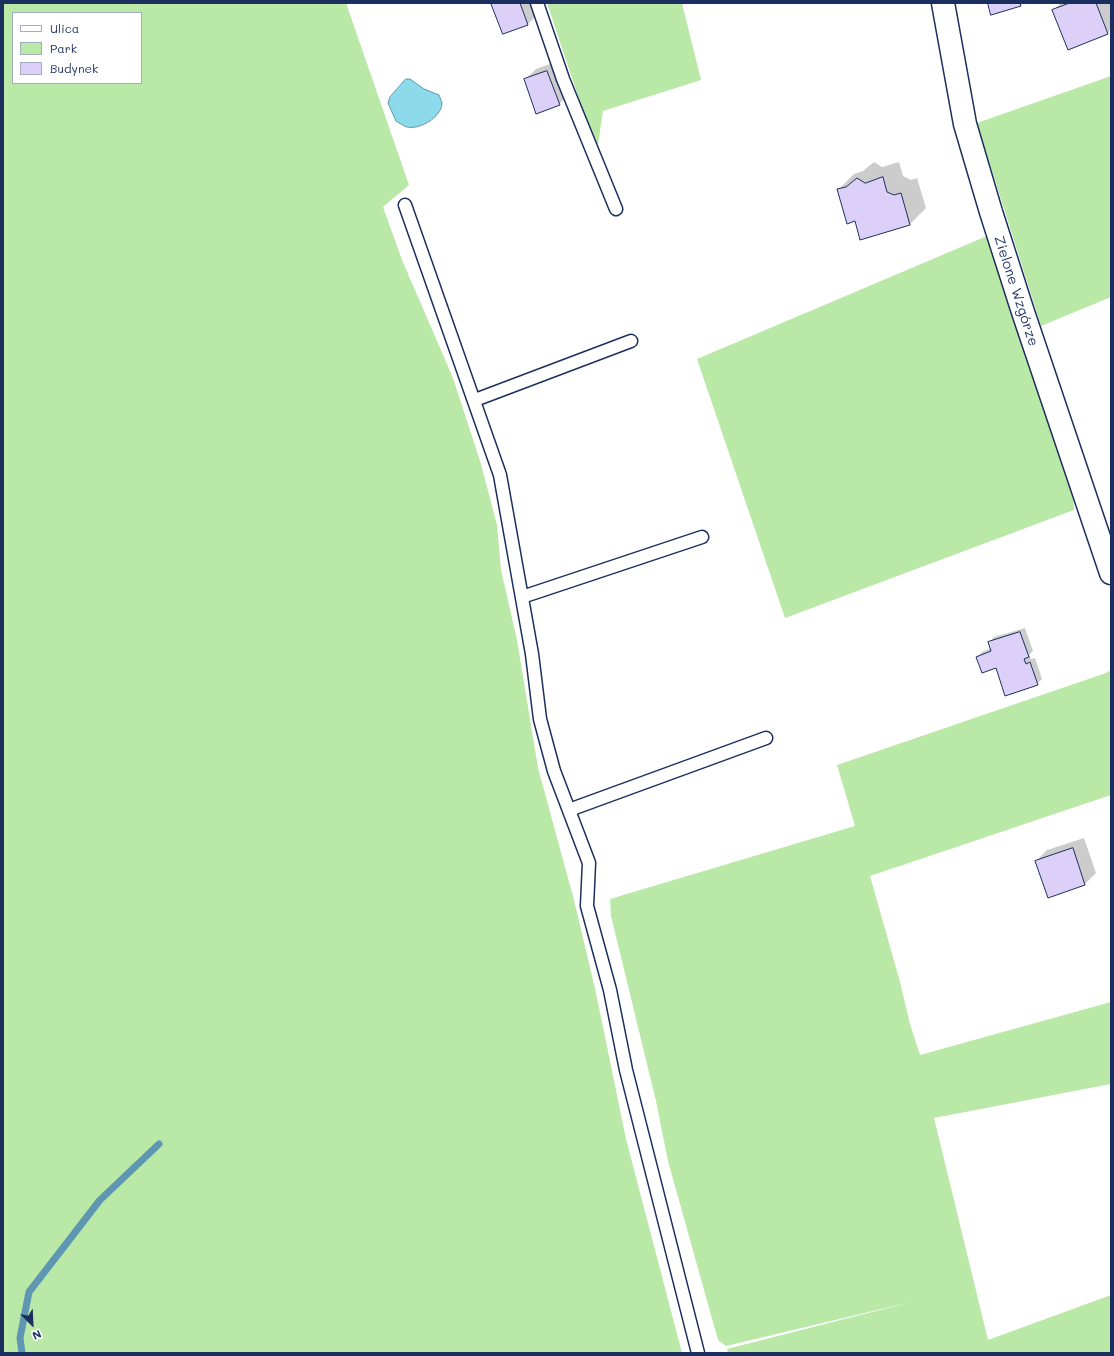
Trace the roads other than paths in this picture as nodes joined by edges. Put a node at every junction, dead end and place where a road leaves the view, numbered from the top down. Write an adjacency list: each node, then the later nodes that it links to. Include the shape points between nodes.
1 (537, 3): 4 (lane, via 563,79)
2 (943, 3): 8 (street, Zielone Wzgórze, via 965,124 1023,312)
3 (405, 206): 6 (lane)
4 (616, 209)
5 (632, 341): 6 (lane)
6 (475, 400): 9 (lane, via 500,475)
7 (702, 537): 9 (lane)
8 (1111, 573)
9 (522, 598): 11 (lane, via 540,719)
10 (766, 738): 11 (lane)
11 (568, 810): 12 (lane, via 589,863 587,906 610,990 626,1070)
12 (698, 1353)

